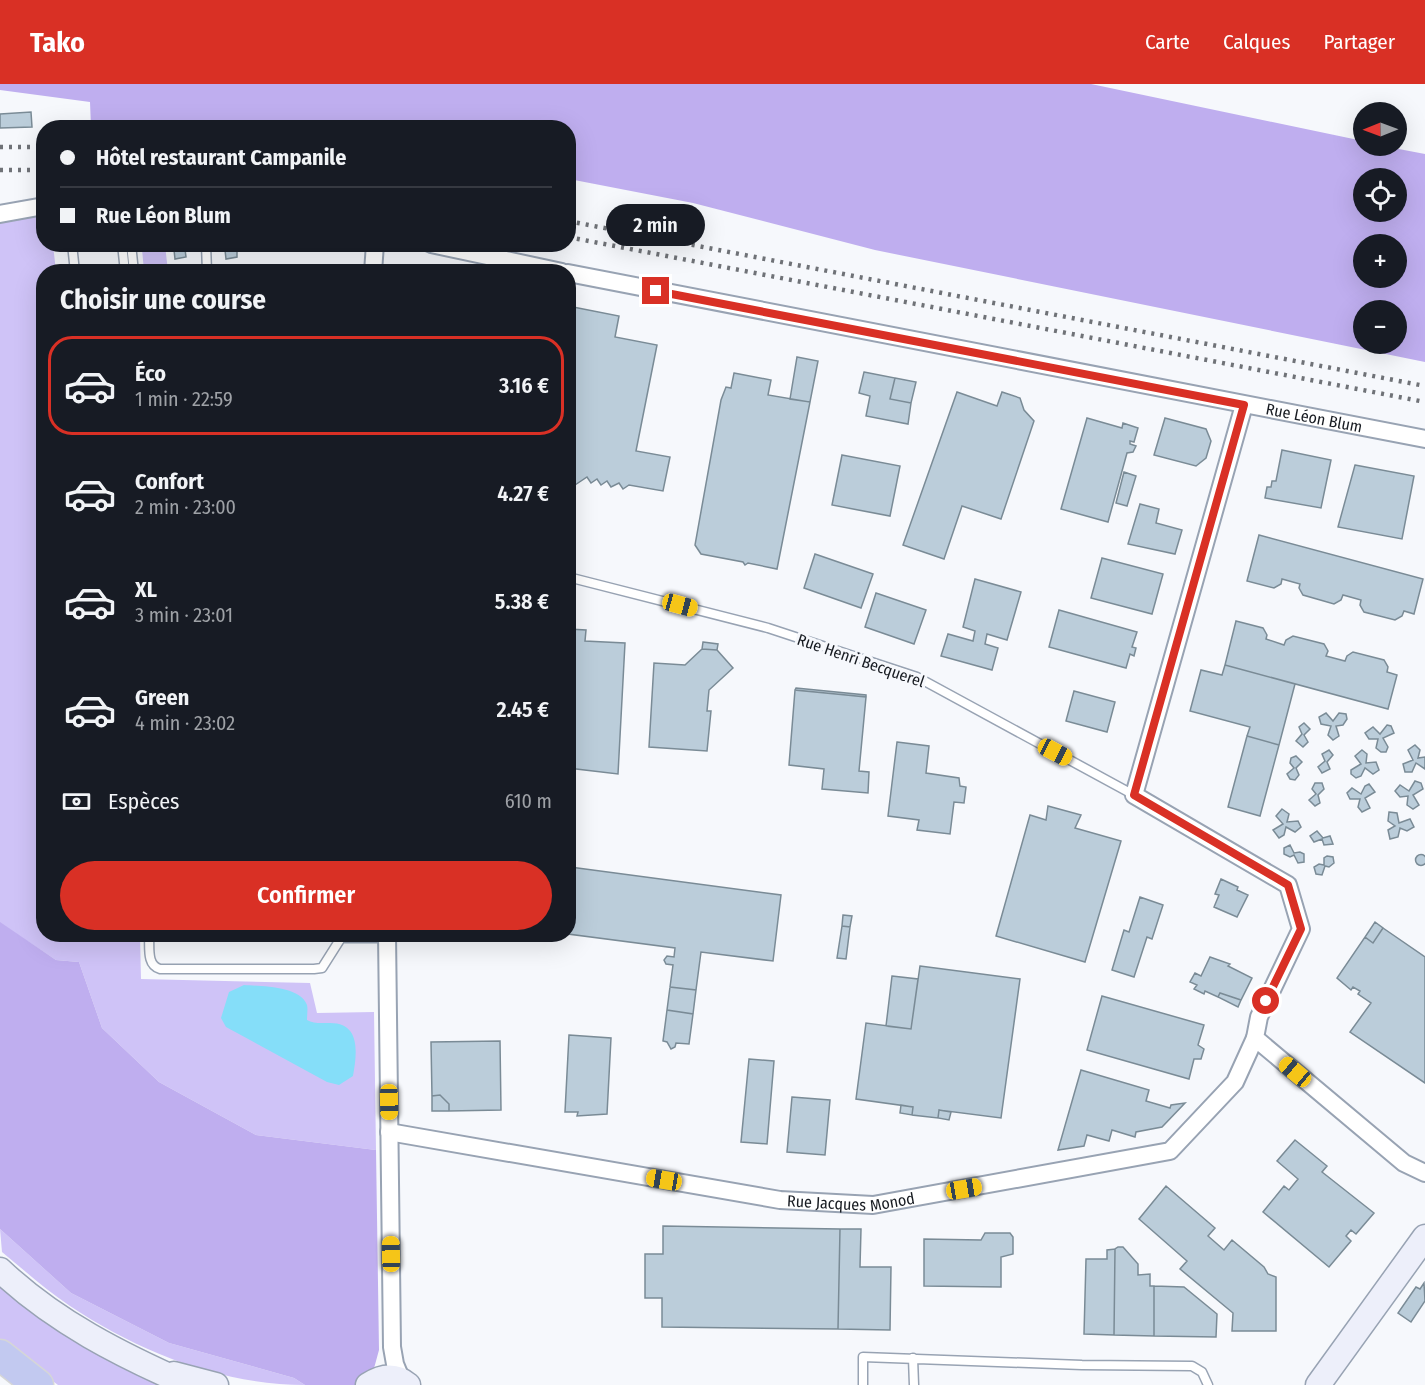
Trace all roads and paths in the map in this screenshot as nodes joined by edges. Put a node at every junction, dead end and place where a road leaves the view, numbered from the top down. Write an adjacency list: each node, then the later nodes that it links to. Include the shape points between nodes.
1 (36, 207): 2 (street)
2 (0, 214)
3 (468, 252): 4 (street)
4 (525, 264)
5 (576, 275): 6 (street, Rue Léon Blum)
6 (1244, 405): 7 (street, Rue Léon Blum); 9 (street)
7 (1425, 439)
8 (576, 579): 9 (lane, Rue Henri Becquerel, via 768,628 917,677)
9 (1134, 795): 13 (street, Rue Jacques Monod, via 1288,885 1301,929 1259,1017)
10 (149, 942): 11 (lane, via 150,962 160,969 314,969 322,968)
11 (340, 942)
12 (387, 942): 14 (street)
13 (1255, 1038): 14 (street, Rue Jacques Monod, via 1235,1082 1170,1151 873,1205 780,1200); 15 (street, via 1404,1163)
14 (389, 1132): 18 (street)
15 (1425, 1173)
16 (1425, 1237): 30 (main road)
17 (0, 1270): 21 (main road, via 76,1329)
18 (392, 1347): 22 (street); 23 (street)
19 (0, 1354): 24 (highway)
20 (913, 1358): 27 (lane, via 863,1357); 28 (lane); 29 (lane, via 1192,1366 1202,1372)
21 (149, 1367): 25 (main road); 26 (main road)
22 (373, 1382): 23 (main road, via 391,1377)
23 (405, 1383)
24 (38, 1385)
25 (189, 1385)
26 (216, 1385)
27 (863, 1385)
28 (914, 1385)
29 (1208, 1385)
30 (1318, 1385)

